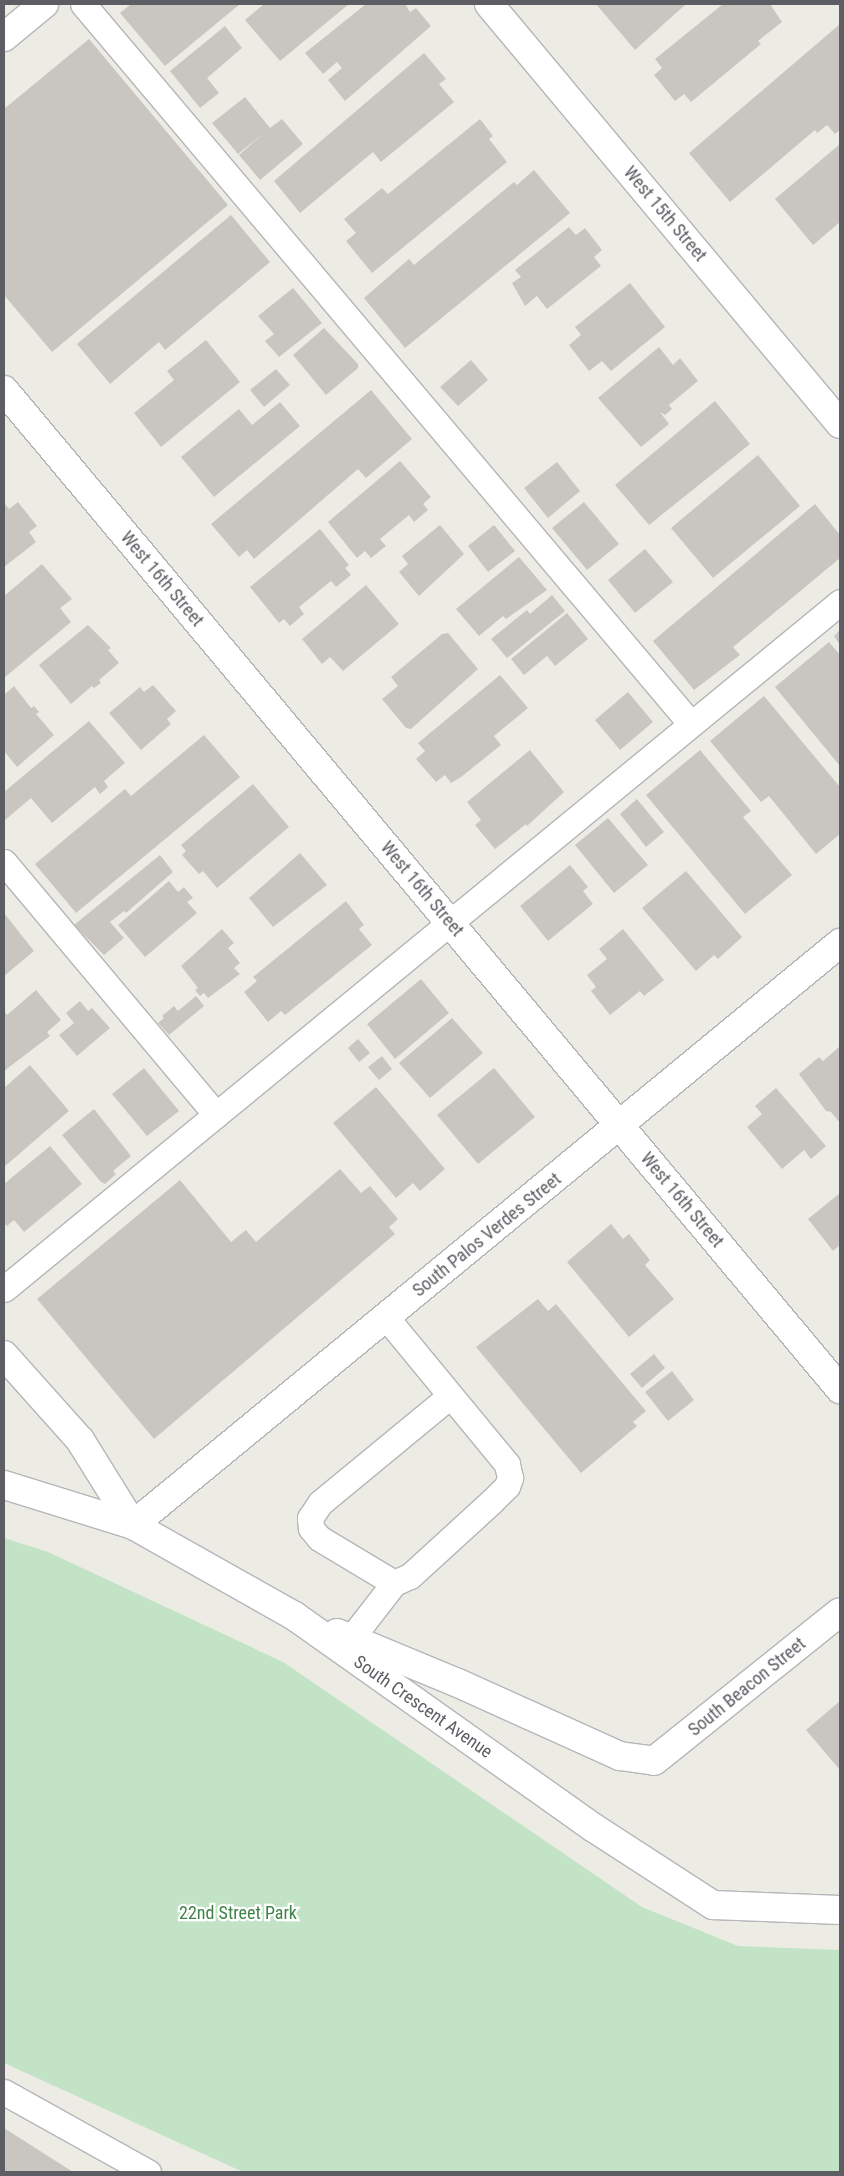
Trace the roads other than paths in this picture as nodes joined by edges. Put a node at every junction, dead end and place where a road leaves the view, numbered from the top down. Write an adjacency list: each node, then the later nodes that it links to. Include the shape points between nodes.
1 (44, 4): 4 (street)
2 (83, 4): 8 (lane)
3 (489, 4): 6 (street, West 15th Street)
4 (4, 37)
5 (4, 390): 10 (street, West 16th Street)
6 (840, 424)
7 (840, 602): 8 (lane)
8 (691, 724): 10 (lane)
9 (4, 862): 12 (lane)
10 (448, 921): 12 (lane); 13 (street, West 16th Street)
11 (840, 943): 13 (street, South Palos Verdes Street)
12 (216, 1115): 14 (lane)
13 (620, 1126): 15 (street, South Palos Verdes Street); 17 (street, West 16th Street)
14 (4, 1289)
15 (386, 1317): 18 (lane); 20 (street, South Palos Verdes Street)
16 (4, 1355): 20 (street, via 80,1440)
17 (840, 1389)
18 (450, 1396): 21 (lane, via 507,1464 510,1478 507,1486 410,1576); 21 (lane, via 320,1503 310,1518 311,1528 319,1538)
19 (4, 1485): 20 (street, South Crescent Avenue)
20 (132, 1526): 23 (street, South Crescent Avenue)
21 (394, 1583): 23 (lane)
22 (840, 1612): 23 (street, South Beacon Street, via 654,1761 620,1756 458,1683)
23 (345, 1644): 24 (street, South Crescent Avenue, via 594,1828 713,1905)
24 (840, 1910)
25 (4, 2092): 26 (lane)
26 (148, 2172)

